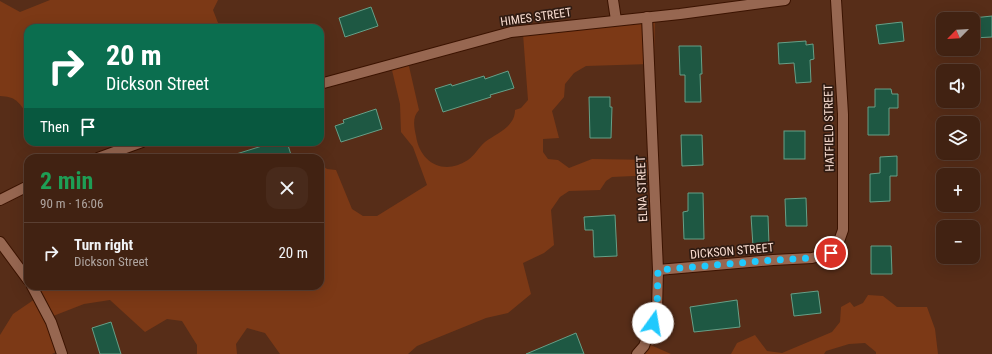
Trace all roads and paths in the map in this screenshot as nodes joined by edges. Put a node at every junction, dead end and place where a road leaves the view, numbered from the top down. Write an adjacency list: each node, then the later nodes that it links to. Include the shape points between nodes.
1 (614, 0): 5 (street)
2 (785, 0): 4 (street, HIMES STREET)
3 (836, 0): 12 (street, HATFIELD STREET, via 843,114 843,230 838,244)
4 (647, 18): 5 (street, HIMES STREET); 13 (street, ELNA STREET)
5 (616, 20): 6 (street, HIMES STREET, via 511,32)
6 (324, 83)
7 (131, 146): 8 (street)
8 (109, 154)
9 (24, 188): 10 (street)
10 (0, 200)
11 (0, 242): 14 (street)
12 (831, 253): 13 (street, DICKSON STREET, via 812,258)
13 (658, 270): 17 (street, ELNA STREET, via 657,311 644,346)
14 (24, 275)
15 (34, 290): 16 (street, via 51,322)
16 (62, 354)
17 (637, 354)

